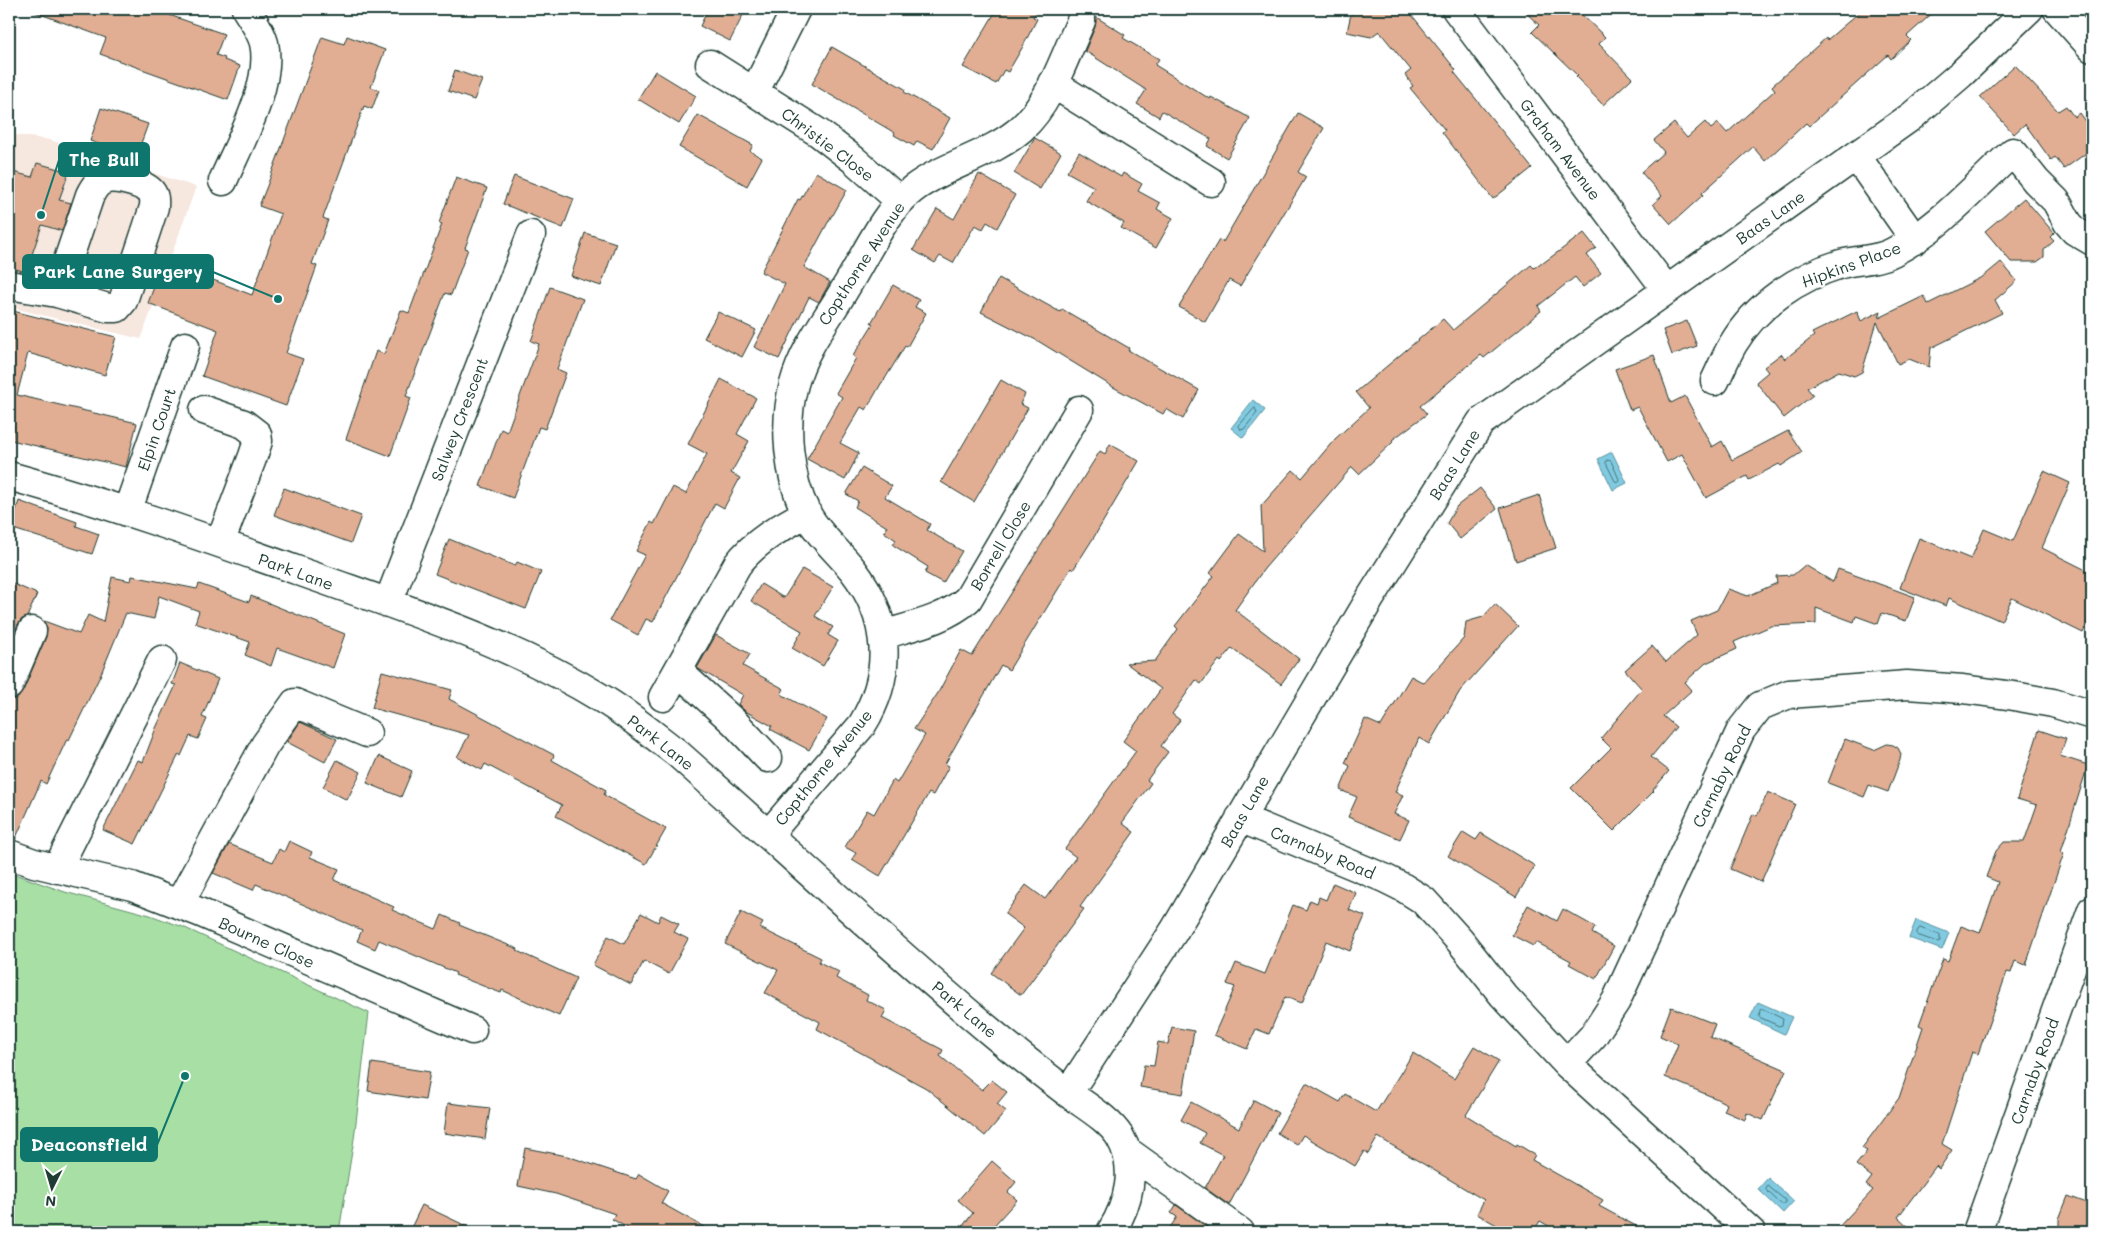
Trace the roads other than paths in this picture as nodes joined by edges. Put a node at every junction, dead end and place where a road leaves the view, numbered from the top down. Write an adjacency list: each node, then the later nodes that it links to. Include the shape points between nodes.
1 (246, 9): 12 (street, via 263,42 264,78)
2 (796, 9): 10 (street)
3 (1456, 9): 19 (street, Graham Avenue)
4 (2028, 9): 11 (street, Baas Lane, via 1961,74)
5 (2057, 9): 7 (street)
6 (1081, 21): 9 (street, Copthorne Avenue)
7 (2092, 48)
8 (710, 64): 10 (street, Christie Close)
9 (1052, 83): 13 (street); 14 (street, Copthorne Avenue, via 1038,108 1020,129 925,181)
10 (755, 91): 14 (street, Christie Close, via 819,133)
11 (1857, 157): 16 (street, Hipkins Place); 19 (street, Baas Lane)
12 (223, 181)
13 (1211, 182)
14 (899, 200): 27 (street, Copthorne Avenue, via 813,338 793,386 789,437 796,486)
15 (531, 235): 29 (street, Salwey Crescent)
16 (1915, 240): 17 (street, Hipkins Place, via 1950,212 2013,152 2056,201 2068,223); 22 (street, Hipkins Place, via 1875,259 1842,264 1824,271 1778,295 1763,306 1739,335)
17 (2092, 241)
18 (9, 284): 20 (street)
19 (1666, 289): 39 (street, Baas Lane, via 1481,422 1372,596)
20 (57, 293): 20 (street, via 117,308 123,301 154,207 154,196 148,188 118,179 105,179 96,185 90,194)
21 (185, 346): 26 (street, Elpin Court)
22 (1715, 381)
23 (204, 410): 28 (street, via 244,424 257,434 258,441)
24 (1079, 410): 31 (street, Borrell Close, via 968,599 944,616)
25 (9, 476): 26 (street, Park Lane)
26 (127, 512): 28 (street, Park Lane)
27 (807, 513): 31 (street, Copthorne Avenue, via 818,532 868,590 878,612); 33 (street, via 774,531 747,552)
28 (220, 544): 29 (street, Park Lane)
29 (388, 603): 40 (street, Park Lane, via 522,656 601,698 677,753)
30 (32, 631): 34 (street)
31 (882, 635): 40 (street, Copthorne Avenue, via 882,675 872,708 847,743)
32 (162, 660): 42 (street)
33 (679, 672): 35 (street); 38 (street)
34 (9, 685)
35 (663, 697)
36 (2092, 715): 46 (street, Carnaby Road, via 2014,696 1963,688 1907,685 1789,694 1760,706 1741,730 1616,1000 1593,1036)
37 (367, 734): 43 (street, via 295,703 265,746)
38 (768, 758)
39 (1240, 818): 46 (street, Carnaby Road, via 1384,878 1423,900 1460,940 1503,996); 47 (street, Baas Lane, via 1174,931)
40 (768, 835): 47 (street, Park Lane, via 961,1007)
41 (9, 854): 42 (street, Bourne Close)
42 (57, 868): 43 (street, Bourne Close, via 132,886)
43 (179, 904): 45 (street, Bourne Close)
44 (2092, 910): 52 (street, Carnaby Road)
45 (472, 1030)
46 (1567, 1064): 51 (street, Carnaby Road)
47 (1068, 1092): 48 (street, Park Lane, via 1106,1120 1119,1134)
48 (1127, 1151): 49 (street, Park Lane, via 1131,1167 1128,1194 1122,1214); 50 (street)
49 (1111, 1232)
50 (1240, 1232)
51 (1751, 1232)
52 (1977, 1232)

